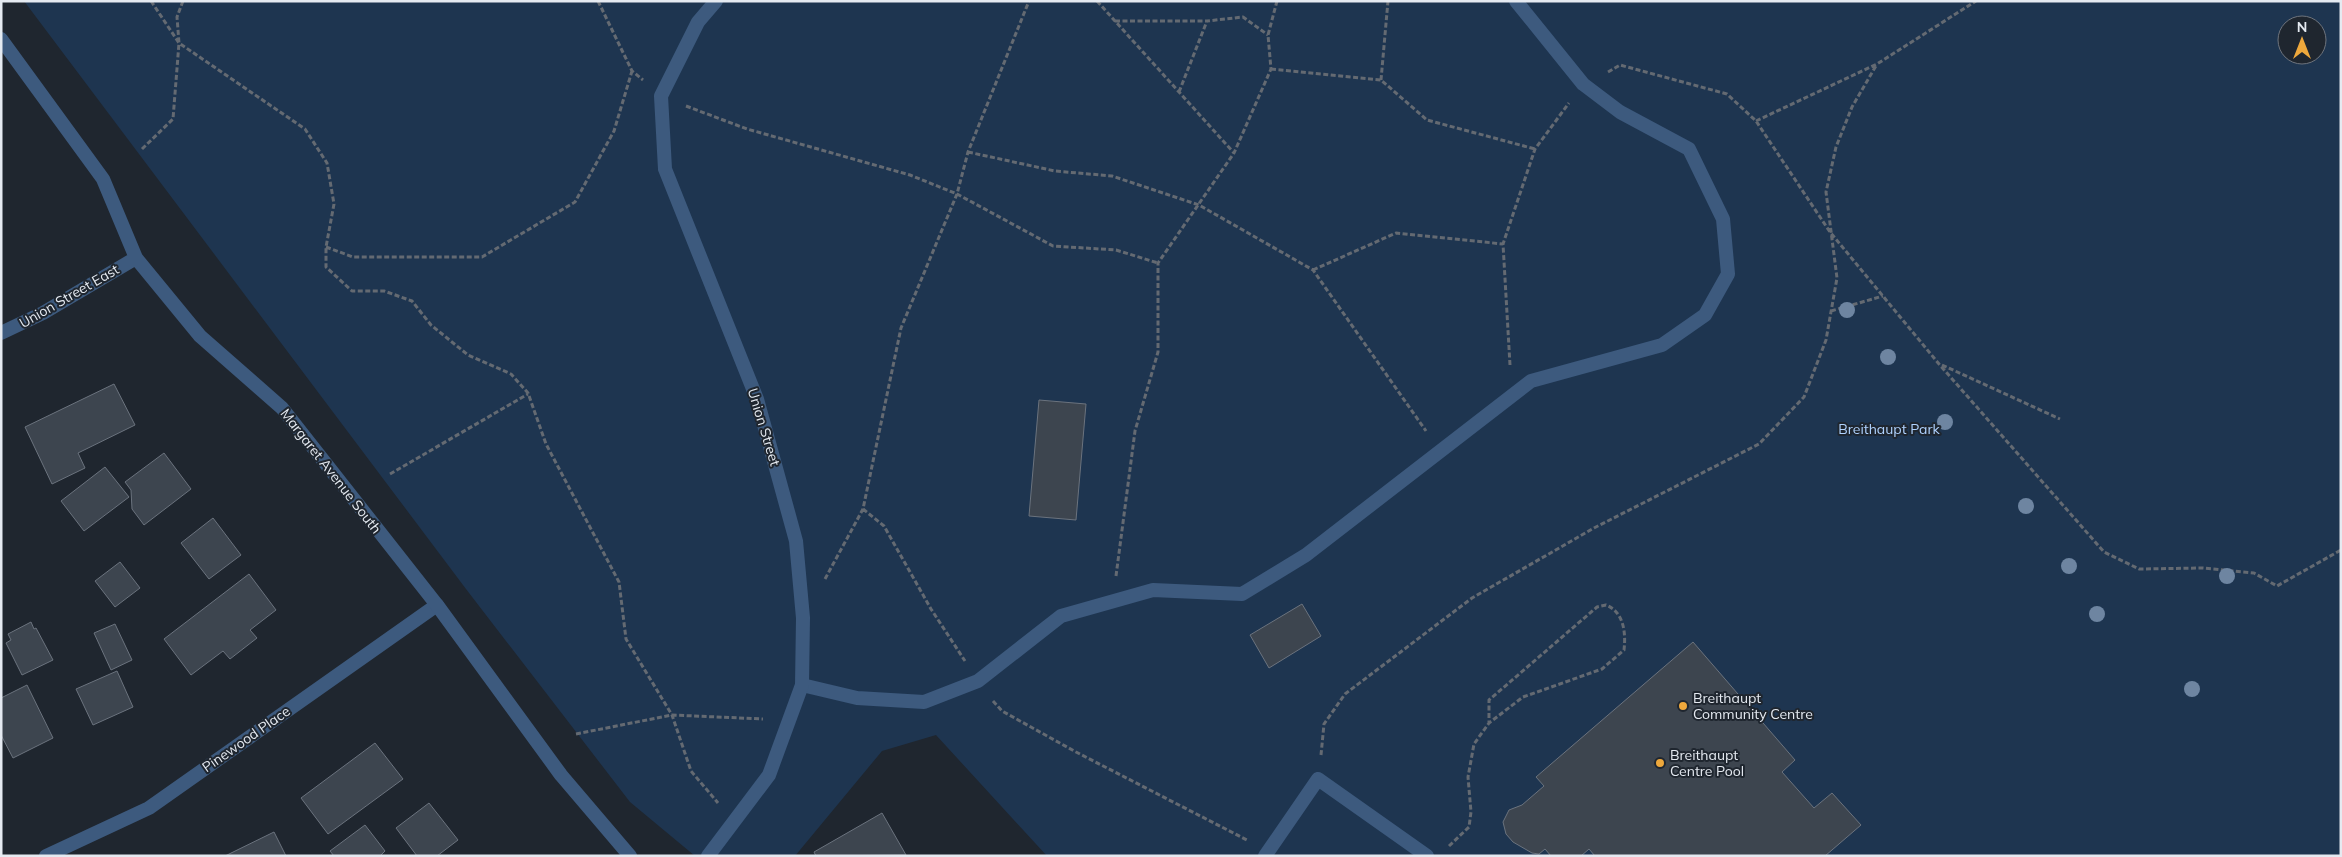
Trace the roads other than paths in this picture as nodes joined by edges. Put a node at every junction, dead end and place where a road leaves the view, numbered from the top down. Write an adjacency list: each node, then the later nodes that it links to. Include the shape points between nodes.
1 (716, 1): 7 (street, Union Street, via 698,22 661,96 665,169 757,399 796,541 802,618)
2 (1516, 1): 7 (street, via 1583,84 1620,112 1689,149 1723,219 1728,274 1705,315 1662,345 1531,381 1306,555 1242,594 1153,590 1061,616 978,681 924,702 857,698)
3 (1, 39): 4 (street, Margaret Avenue South, via 103,179)
4 (136, 258): 5 (street, Union Street East, via 44,313); 6 (street, Margaret Avenue South, via 200,336 282,408)
5 (1, 333)
6 (437, 605): 9 (street, Pinewood Place, via 148,808); 10 (street, Margaret Avenue South, via 561,774)
7 (802, 685): 11 (street, Union Street, via 769,774)
8 (1266, 854): 12 (street, via 1318,779)
9 (46, 856)
10 (630, 856)
11 (708, 856)
12 (1427, 856)

